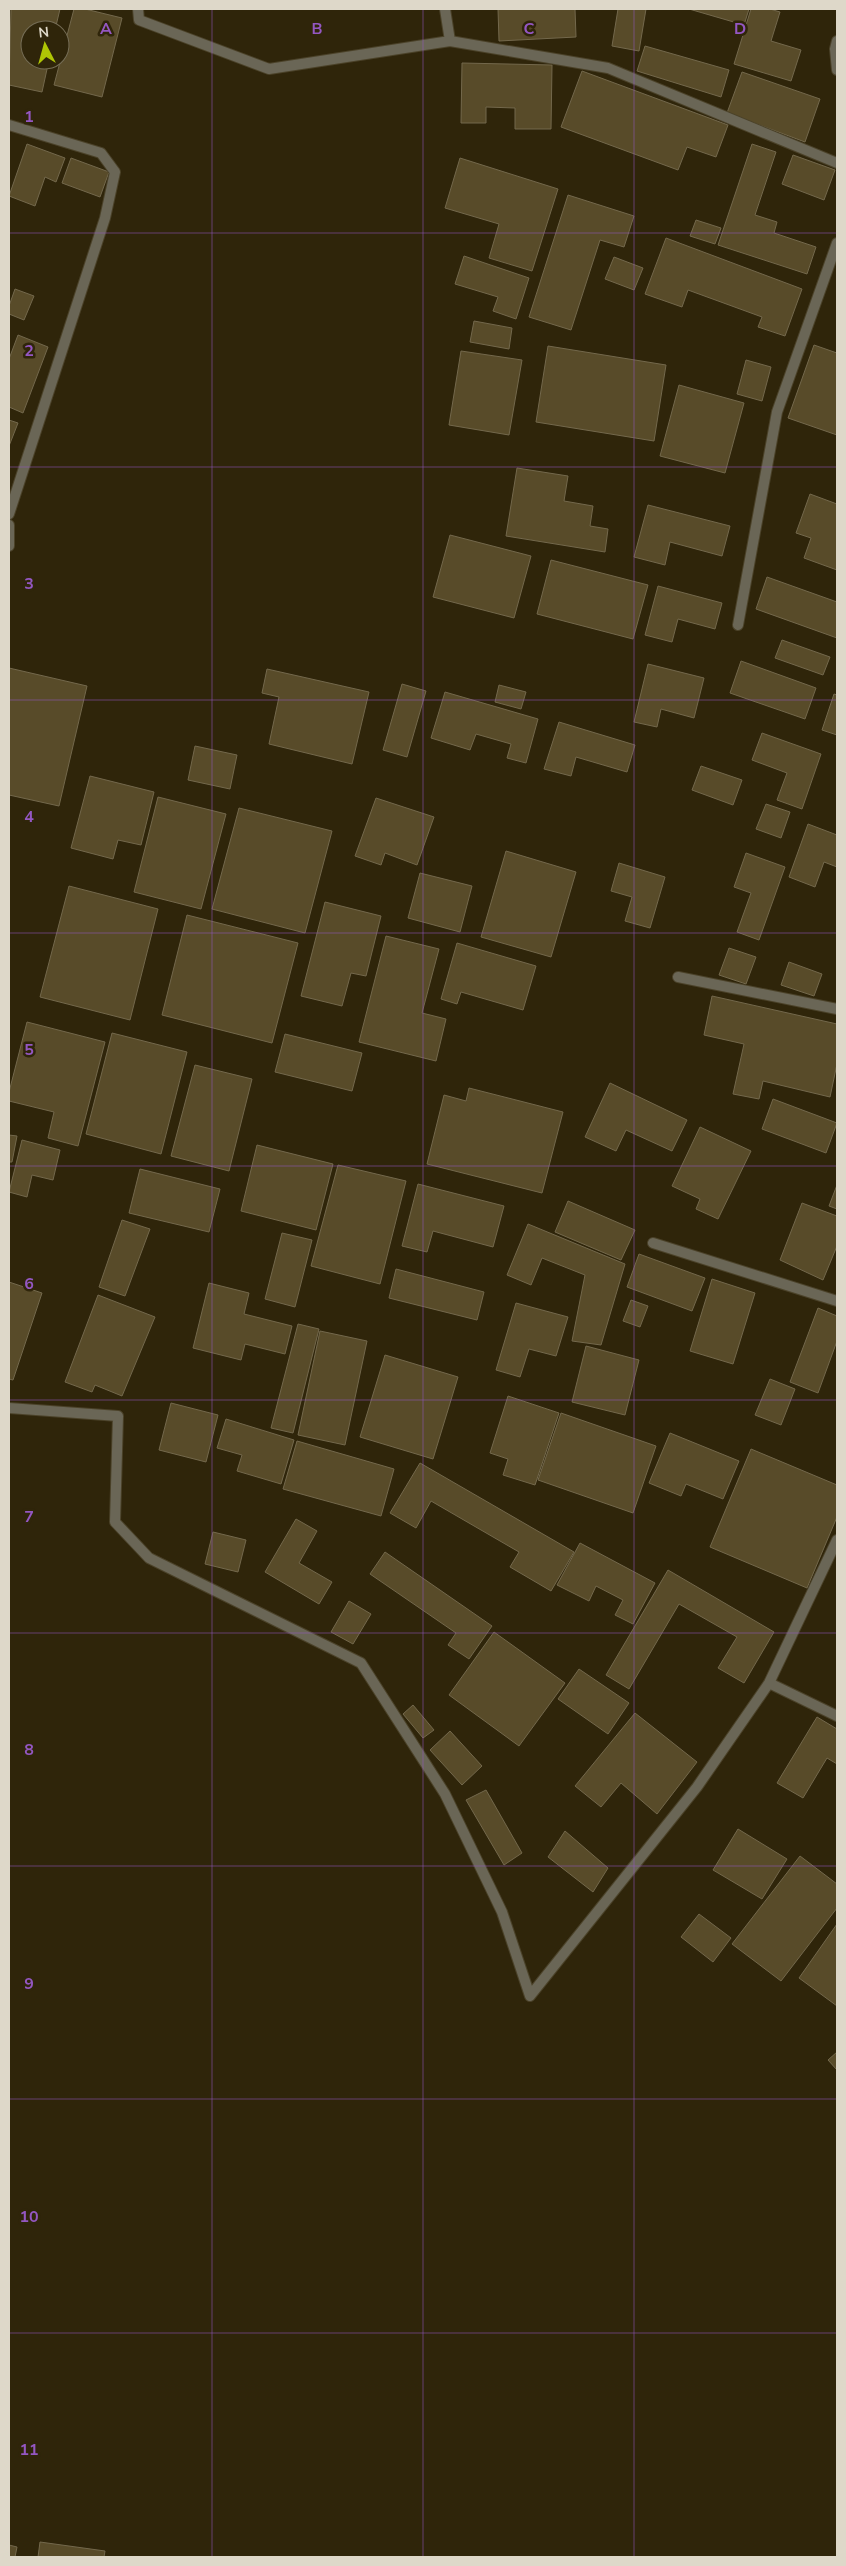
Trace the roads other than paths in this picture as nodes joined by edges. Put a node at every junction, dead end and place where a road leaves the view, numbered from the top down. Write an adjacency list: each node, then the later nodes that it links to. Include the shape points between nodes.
1 (138, 9): 3 (street, via 139,20 269,69)
2 (445, 9): 3 (street)
3 (450, 41): 7 (street, via 608,68)
4 (837, 41): 5 (street)
5 (837, 70)
6 (9, 125): 9 (street, via 101,153 115,172 105,218)
7 (837, 163)
8 (837, 243): 12 (street, via 778,412)
9 (9, 514)
10 (9, 525): 11 (street)
11 (9, 546)
12 (738, 625)
13 (678, 977): 14 (street)
14 (837, 1009)
15 (653, 1243): 16 (street)
16 (837, 1301)
17 (9, 1408): 19 (street, via 118,1416 115,1522 149,1558 361,1663 445,1794 502,1912 530,1996 697,1788)
18 (837, 1540): 19 (street)
19 (769, 1683): 20 (street)
20 (837, 1716)

